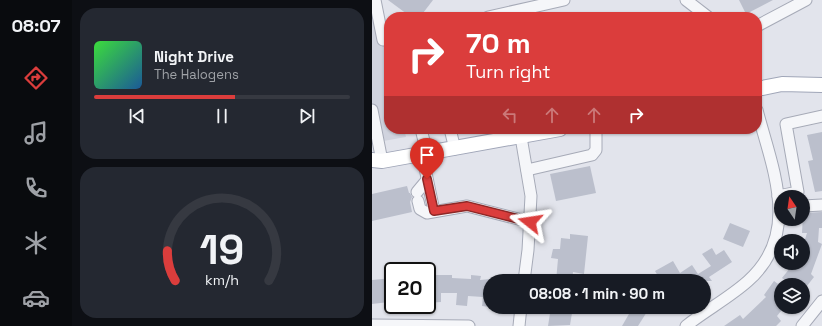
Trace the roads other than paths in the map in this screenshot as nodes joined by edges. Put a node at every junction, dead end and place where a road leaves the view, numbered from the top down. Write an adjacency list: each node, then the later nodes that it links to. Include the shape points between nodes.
1 (375, 0): 8 (street)
2 (564, 0): 5 (street)
3 (686, 0): 6 (street)
4 (806, 0): 7 (street)
5 (510, 12)
6 (702, 12)
7 (762, 23)
8 (384, 40)
9 (822, 85): 10 (main road, via 782,84)
10 (762, 88)
11 (372, 110): 18 (street)
12 (822, 116): 25 (street, via 786,124)
13 (762, 129): 24 (street)
14 (422, 134): 20 (street)
15 (451, 134): 19 (street)
16 (596, 134): 22 (street, via 596,150 592,155)
17 (512, 135): 19 (main road); 22 (street)
18 (375, 141): 21 (street)
19 (455, 148): 20 (main road)
20 (424, 154): 21 (main road); 23 (street)
21 (376, 163)
22 (526, 170): 29 (street, via 531,196)
23 (427, 180): 28 (street); 28 (street, via 417,196 420,209)
24 (777, 190)
25 (798, 190)
26 (822, 205): 27 (street)
27 (810, 206)
28 (430, 212): 29 (street, via 467,206)
29 (530, 222): 31 (street)
30 (778, 226): 37 (street, via 773,247 757,273 733,294)
31 (525, 274)
32 (822, 301): 38 (street)
33 (520, 314): 36 (street)
34 (372, 325): 35 (street)
35 (469, 326)
36 (519, 326)
37 (686, 326)
38 (802, 326)

